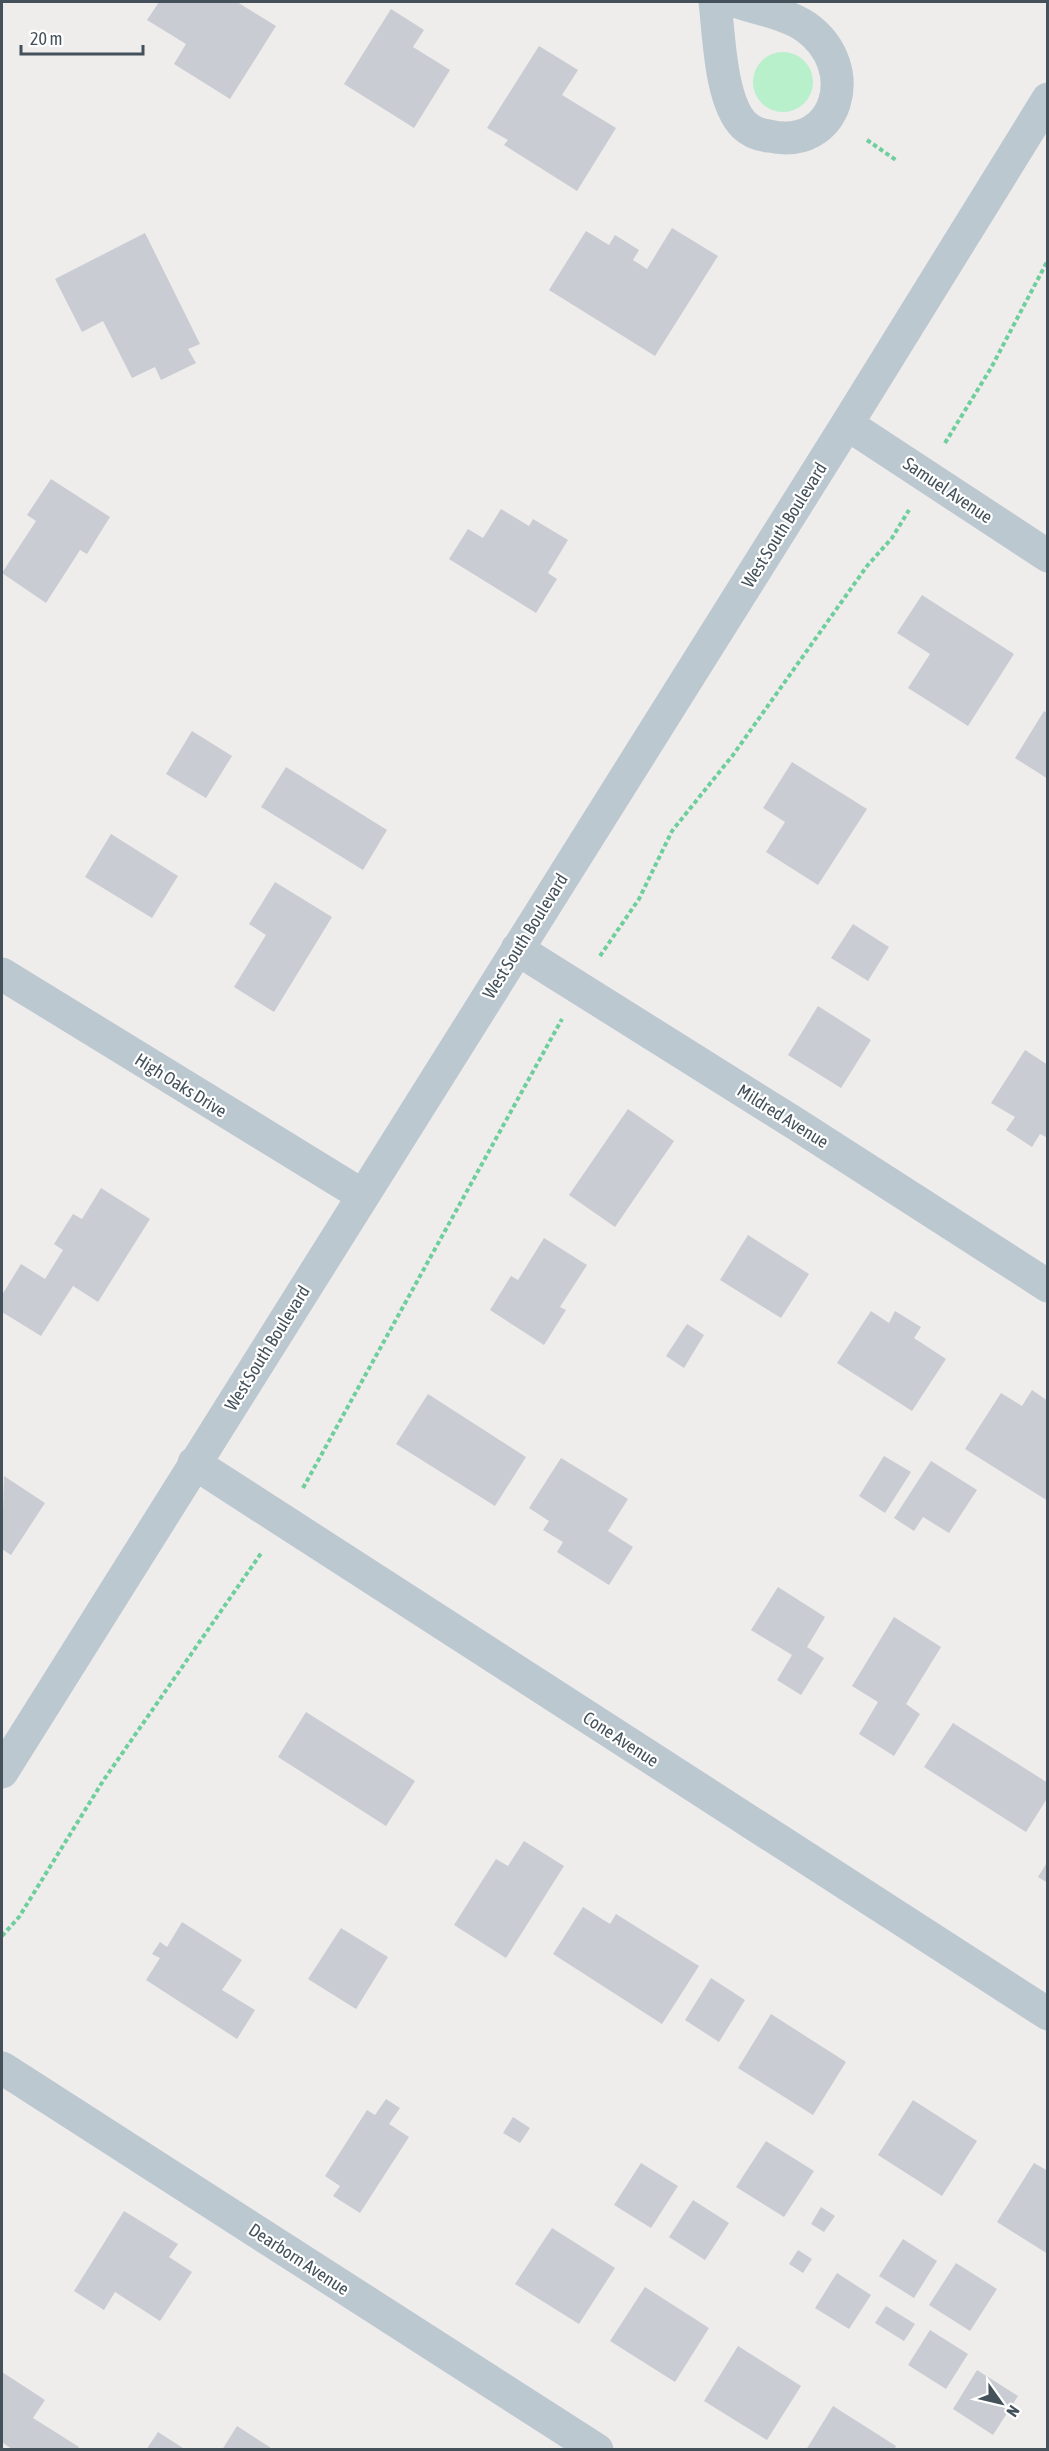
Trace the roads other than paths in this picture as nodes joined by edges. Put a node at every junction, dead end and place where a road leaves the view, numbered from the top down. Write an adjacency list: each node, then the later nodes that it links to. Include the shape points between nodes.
1 (715, 2): 2 (street, via 724,71 732,104 744,124 772,137 789,139 808,133 824,121 834,106 838,89 831,53 805,27)
2 (738, 2)
3 (1047, 99): 4 (street, West South Boulevard)
4 (848, 424): 5 (street, Samuel Avenue); 6 (street, West South Boulevard)
5 (1047, 556)
6 (517, 949): 8 (street, West South Boulevard); 9 (street, Mildred Avenue)
7 (2, 974): 8 (street, High Oaks Drive)
8 (362, 1195): 10 (street, West South Boulevard)
9 (1047, 1286)
10 (194, 1463): 11 (street, West South Boulevard); 12 (street, Cone Avenue)
11 (2, 1772)
12 (1047, 2014)
13 (2, 2068): 14 (street, Dearborn Avenue)
14 (597, 2450)

